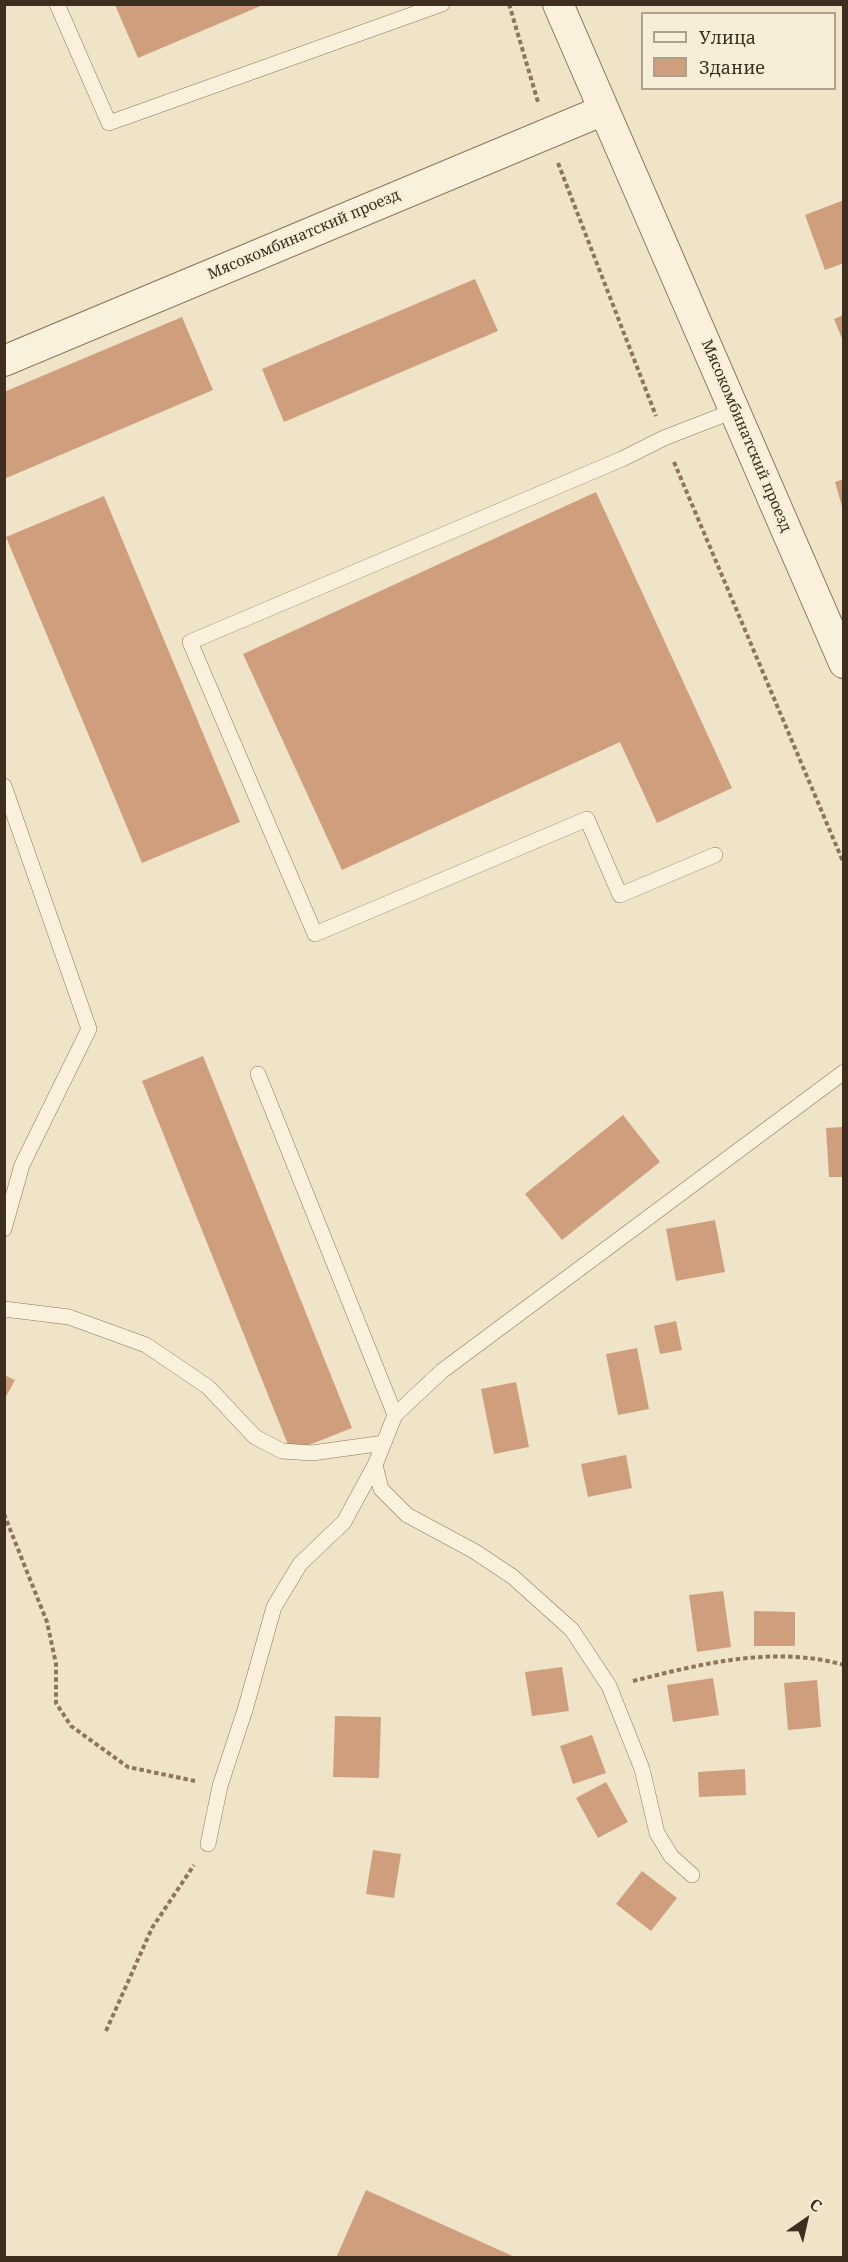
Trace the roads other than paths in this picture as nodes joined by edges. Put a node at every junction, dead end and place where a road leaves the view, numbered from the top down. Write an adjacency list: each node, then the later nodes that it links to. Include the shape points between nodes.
1 (57, 4): 2 (lane, via 109,123)
2 (442, 4)
3 (558, 4): 4 (street, Мясокомбинатский проезд)
4 (604, 110): 5 (street, Мясокомбинатский проезд); 6 (street, Мясокомбинатский проезд)
5 (4, 361)
6 (736, 410): 7 (street, Мясокомбинатский проезд); 9 (lane, via 190,642 315,934 587,819 620,896)
7 (843, 663)
8 (4, 786): 12 (lane, via 89,1029 22,1166)
9 (715, 855)
10 (843, 1072): 14 (lane, via 442,1371)
11 (258, 1074): 14 (lane)
12 (4, 1228)
13 (4, 1309): 15 (lane, via 69,1317 146,1345 208,1387 255,1437 282,1450 312,1453)
14 (395, 1415): 15 (lane)
15 (384, 1443): 16 (lane)
16 (375, 1465): 17 (lane, via 344,1522 300,1564 274,1607 220,1786); 18 (lane, via 381,1489 407,1515 513,1577 572,1629 609,1686 642,1769 657,1833 671,1857)
17 (208, 1844)
18 (692, 1875)

